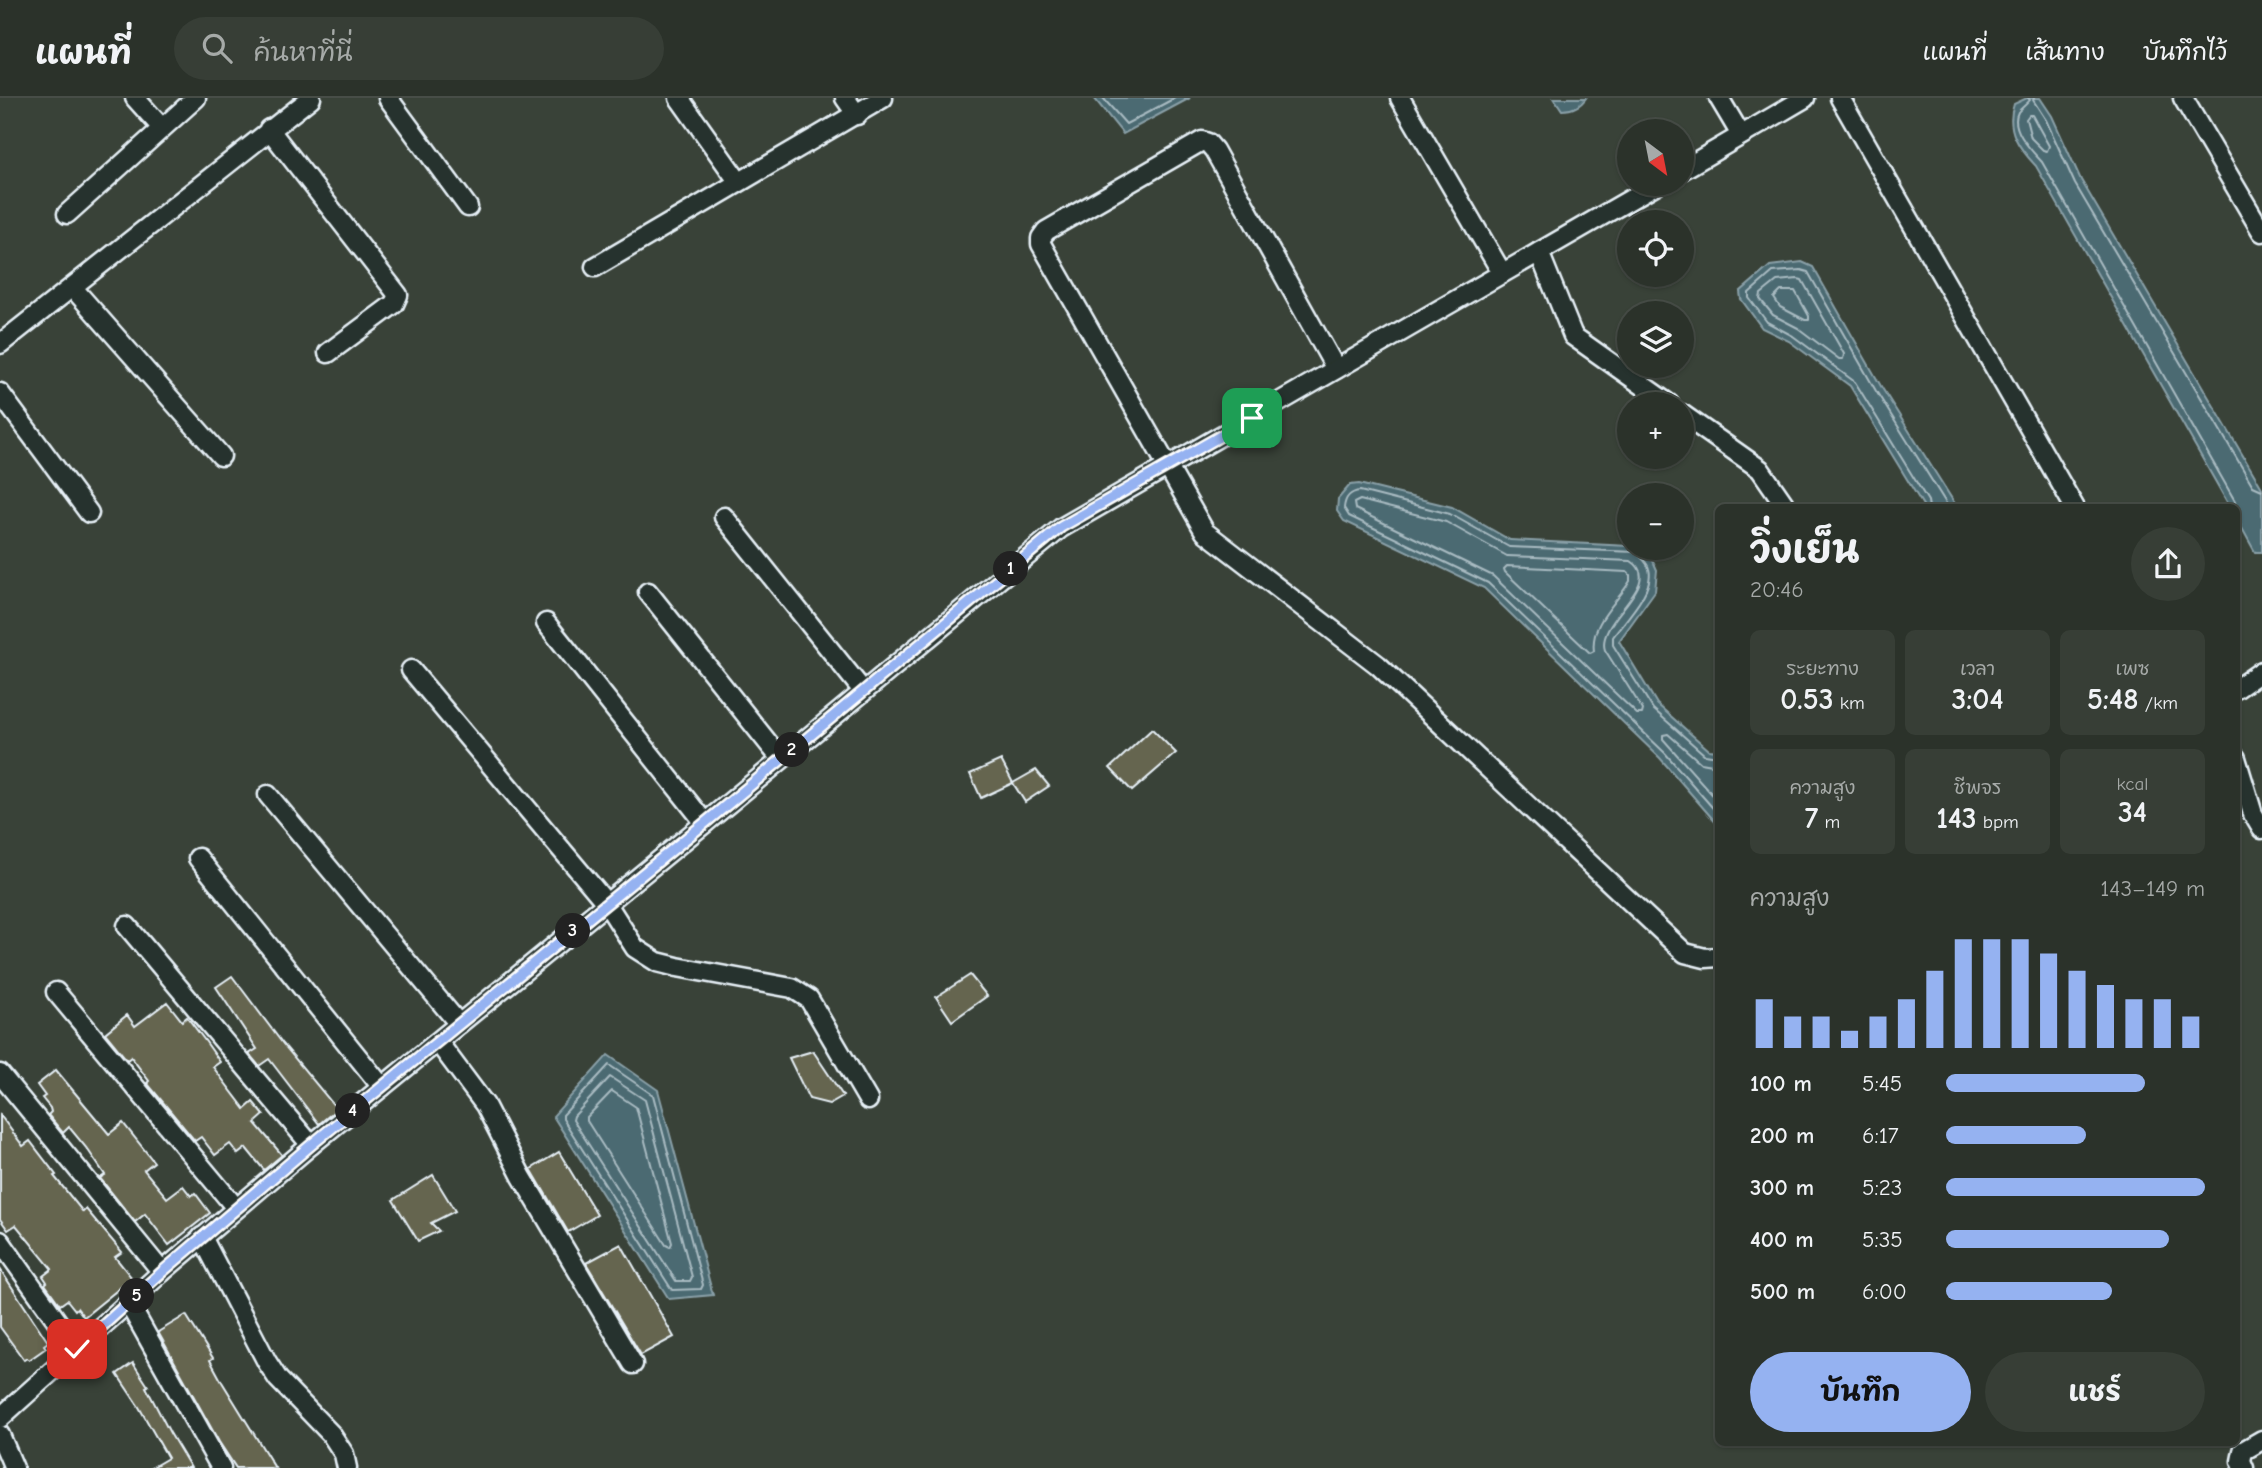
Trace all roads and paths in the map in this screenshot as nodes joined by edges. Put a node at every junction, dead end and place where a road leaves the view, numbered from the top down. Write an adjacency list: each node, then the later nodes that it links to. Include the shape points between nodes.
1 (135, 98): 14 (street)
2 (196, 98): 14 (street)
3 (387, 98): 20 (street)
4 (679, 98): 18 (street)
5 (845, 98): 13 (street)
6 (883, 98): 13 (street)
7 (1400, 98): 25 (street)
8 (1719, 98): 16 (street)
9 (1805, 98): 16 (street)
10 (1840, 98): 36 (street)
11 (2183, 98): 22 (street)
12 (302, 101): 15 (street)
13 (857, 115): 18 (street)
14 (162, 128): 21 (street)
15 (269, 129): 26 (street); 28 (street, via 398,295 394,304)
16 (1741, 135): 17 (street)
17 (1694, 163)
18 (738, 181): 24 (street)
19 (1636, 196): 23 (street)
20 (468, 207)
21 (67, 214)
22 (2262, 233)
23 (1539, 252): 25 (street); 30 (street, via 1573,336)
24 (595, 267)
25 (1502, 273): 29 (street)
26 (73, 288): 27 (street); 33 (street)
27 (0, 344)
28 (328, 353)
29 (1336, 369): 34 (street); 34 (street, via 1214,150 1202,141 1041,238)
30 (1651, 392)
31 (0, 393): 37 (street)
32 (1694, 423): 35 (street, via 1760,470)
33 (221, 456)
34 (1167, 467): 44 (street, via 1061,527); 53 (street, via 1205,533 1378,665 1685,953)
35 (1784, 504)
36 (2073, 504)
37 (89, 513)
38 (724, 517): 44 (street)
39 (648, 592): 45 (street)
40 (546, 624): 48 (street)
41 (411, 670): 51 (street)
42 (2262, 671): 43 (street)
43 (2240, 686)
44 (863, 691): 45 (street)
45 (781, 759): 48 (street)
46 (2240, 771): 49 (street)
47 (268, 795): 55 (street)
48 (705, 823): 51 (street)
49 (2262, 829)
50 (198, 858): 58 (street)
51 (607, 904): 55 (street); 59 (street, via 635,948 657,962 792,988 809,999)
52 (127, 926): 60 (street)
53 (1715, 957)
54 (57, 992): 61 (street)
55 (459, 1024): 56 (street)
56 (438, 1042): 58 (street); 67 (street, via 485,1105 522,1177)
57 (0, 1074): 64 (street)
58 (382, 1087): 60 (street)
59 (868, 1100)
60 (311, 1145): 61 (street)
61 (236, 1208): 62 (street)
62 (202, 1237): 64 (street); 73 (street, via 267,1362 331,1434)
63 (0, 1241): 66 (street)
64 (162, 1272): 65 (street)
65 (129, 1304): 66 (street); 72 (street)
66 (77, 1349): 68 (street)
67 (633, 1364)
68 (0, 1418)
69 (0, 1435): 71 (street)
70 (2262, 1440): 74 (street, via 2243,1451)
71 (14, 1468)
72 (221, 1468)
73 (347, 1468)
74 (2244, 1468)

